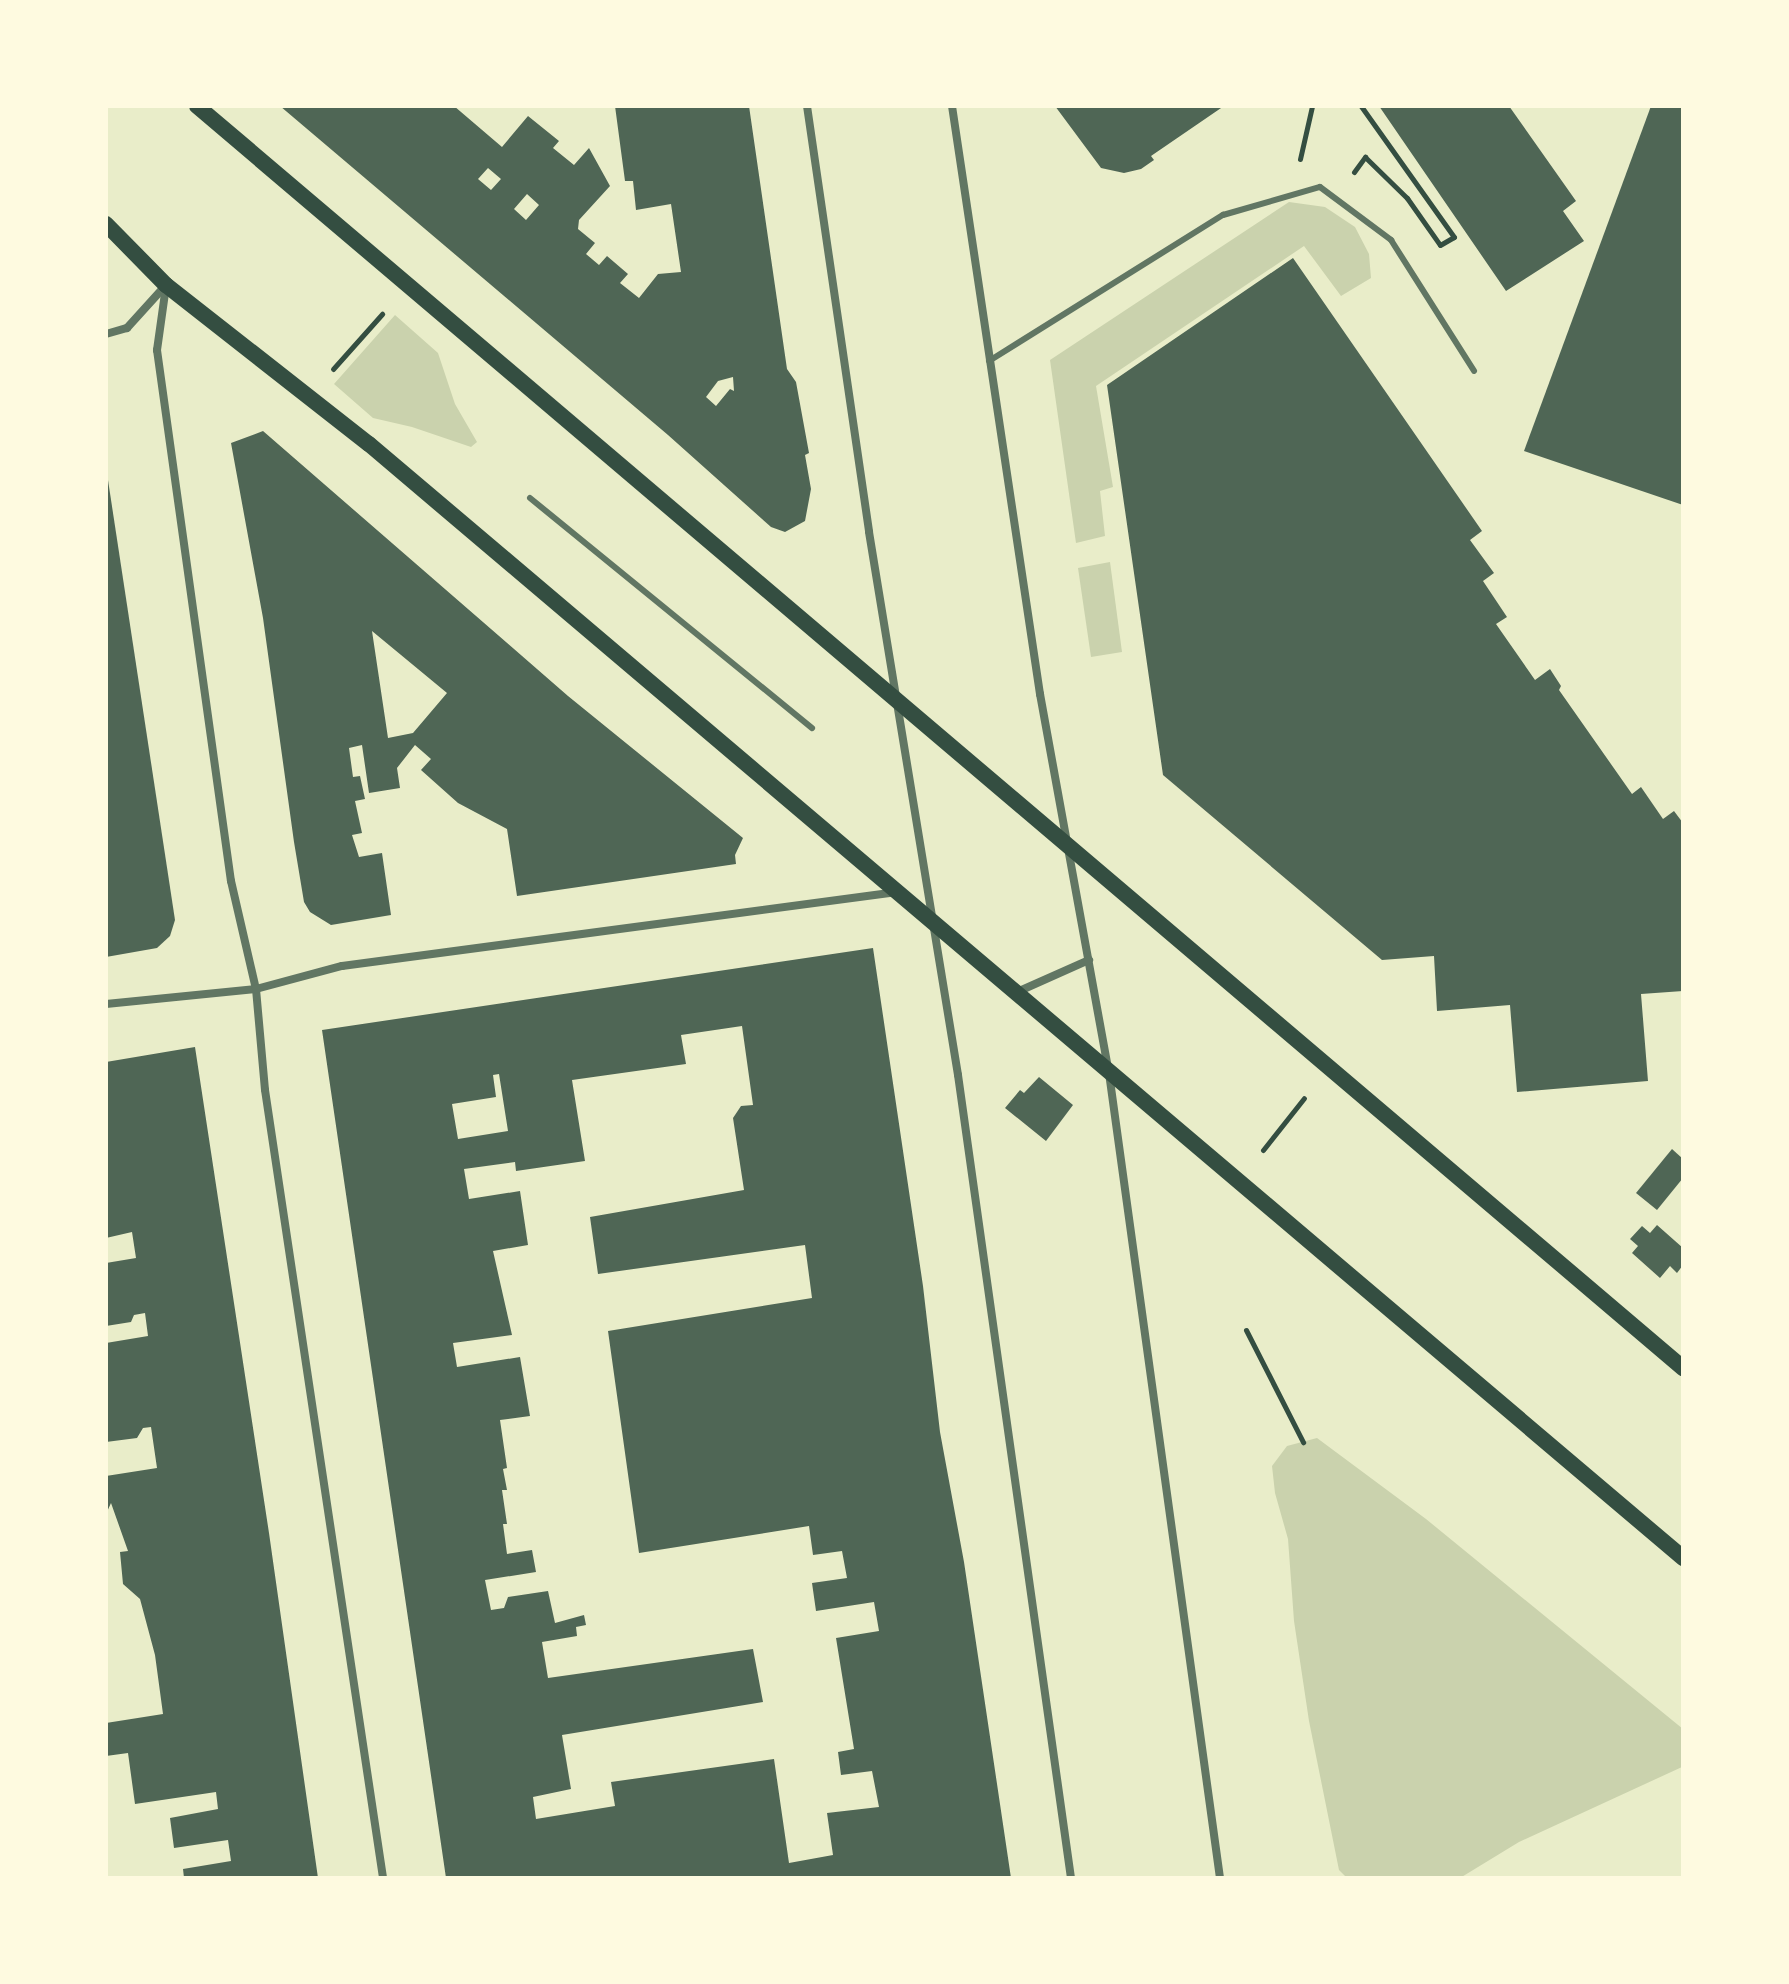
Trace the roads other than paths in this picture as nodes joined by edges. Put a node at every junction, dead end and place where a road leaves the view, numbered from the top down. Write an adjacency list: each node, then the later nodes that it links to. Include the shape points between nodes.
1 (197, 106): 10 (main road)
2 (807, 106): 10 (street)
3 (952, 106): 7 (street)
4 (106, 224): 5 (main road)
5 (166, 285): 6 (street, via 127,328); 13 (main road, via 308,397); 16 (street, via 157,350 231,881)
6 (106, 334)
7 (989, 361): 8 (lane, via 1223,215 1320,187 1391,240); 12 (street)
8 (1474, 371)
9 (530, 498): 11 (lane)
10 (896, 700): 12 (main road); 14 (street)
11 (812, 728)
12 (1066, 845): 15 (street); 20 (main road)
13 (899, 892): 14 (main road); 16 (street, via 342,966)
14 (935, 921): 17 (main road); 23 (street)
15 (1089, 960): 17 (street); 19 (street)
16 (256, 989): 18 (street); 22 (street, via 265,1090)
17 (1017, 992): 19 (main road)
18 (106, 1004)
19 (1109, 1073): 21 (main road); 24 (street)
20 (1683, 1368)
21 (1683, 1558)
22 (383, 1878)
23 (1071, 1878)
24 (1220, 1878)

